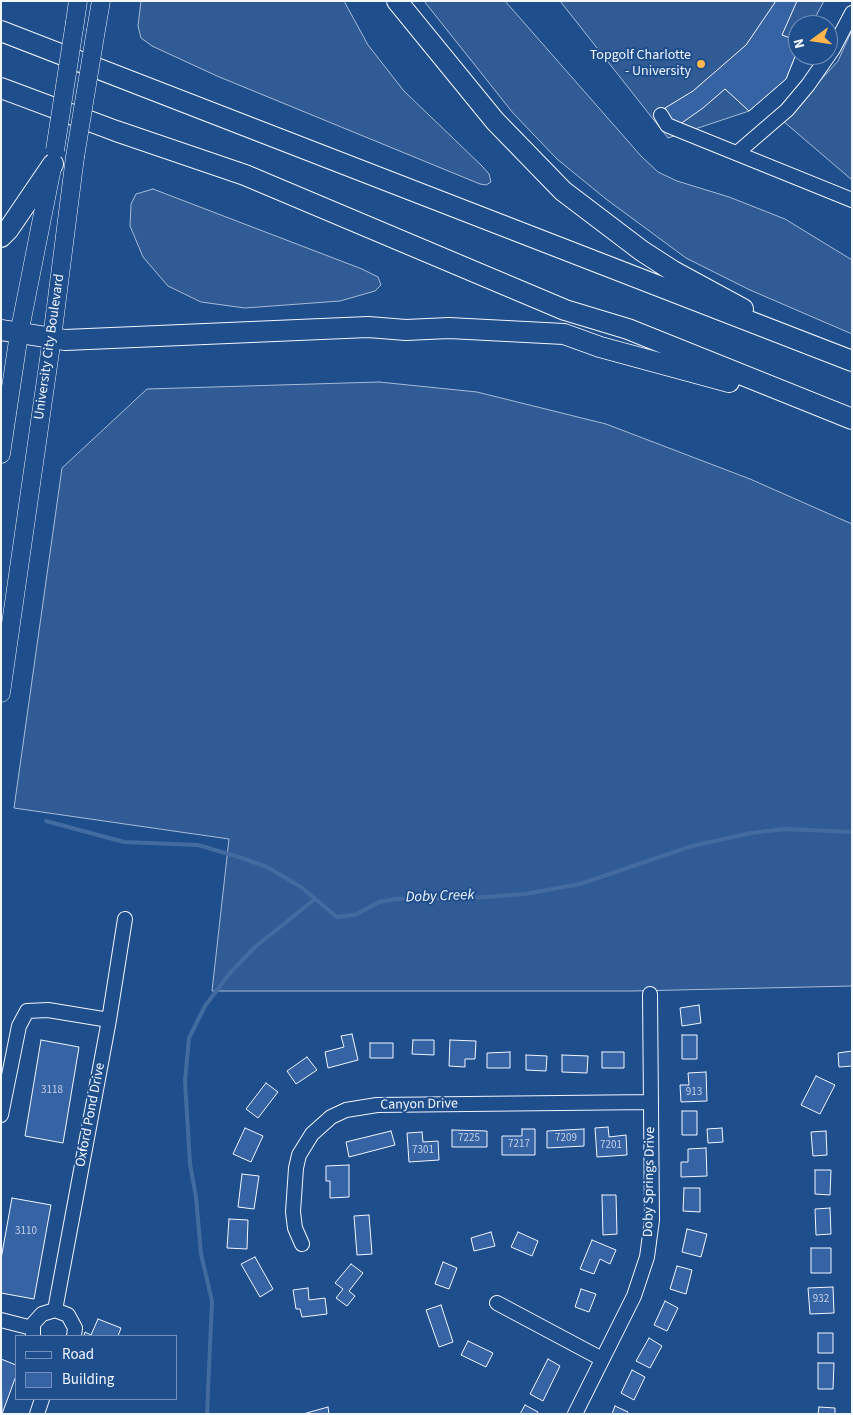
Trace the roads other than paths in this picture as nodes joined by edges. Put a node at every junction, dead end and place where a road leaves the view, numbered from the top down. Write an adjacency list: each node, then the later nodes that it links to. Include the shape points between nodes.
1 (78, 1): 9 (main road, University City Boulevard, bridge)
2 (101, 1): 13 (main road, University City Boulevard, bridge, via 75,157)
3 (398, 1): 14 (highway, via 495,121 563,191 673,271)
4 (852, 13): 8 (street, via 808,86 787,110)
5 (1, 31): 14 (highway)
6 (1, 88): 16 (highway, via 245,176 565,310 628,329)
7 (661, 115): 8 (street, via 667,125)
8 (737, 153): 10 (street)
9 (54, 157): 11 (highway); 12 (main road, University City Boulevard)
10 (852, 200)
11 (1, 237)
12 (10, 332): 13 (highway); 18 (main road, University City Boulevard)
13 (52, 338): 16 (highway, via 86,340 368,327 564,334 600,347); 19 (main road, University City Boulevard)
14 (813, 347): 15 (highway)
15 (852, 361)
16 (804, 400): 17 (highway)
17 (852, 419)
18 (1, 454)
19 (1, 692)
20 (126, 919): 22 (street, Oxford Pond Drive)
21 (650, 994): 23 (street, Doby Springs Drive)
22 (109, 1020): 24 (street, via 48,1010 26,1011 18,1026); 27 (street, Oxford Pond Drive)
23 (651, 1102): 25 (street, Canyon Drive, via 377,1105 346,1110 331,1117 312,1134 300,1155 293,1212); 31 (street, Doby Springs Drive, via 652,1220 647,1257 634,1296)
24 (1, 1115)
25 (302, 1244)
26 (497, 1303): 31 (street)
27 (55, 1310): 29 (street, via 42,1314); 30 (street, via 68,1315 75,1328)
28 (1, 1320): 29 (street)
29 (33, 1332)
30 (74, 1335)
31 (602, 1359): 34 (street, Doby Springs Drive)
32 (42, 1400): 33 (street)
33 (37, 1414)
34 (575, 1414)

